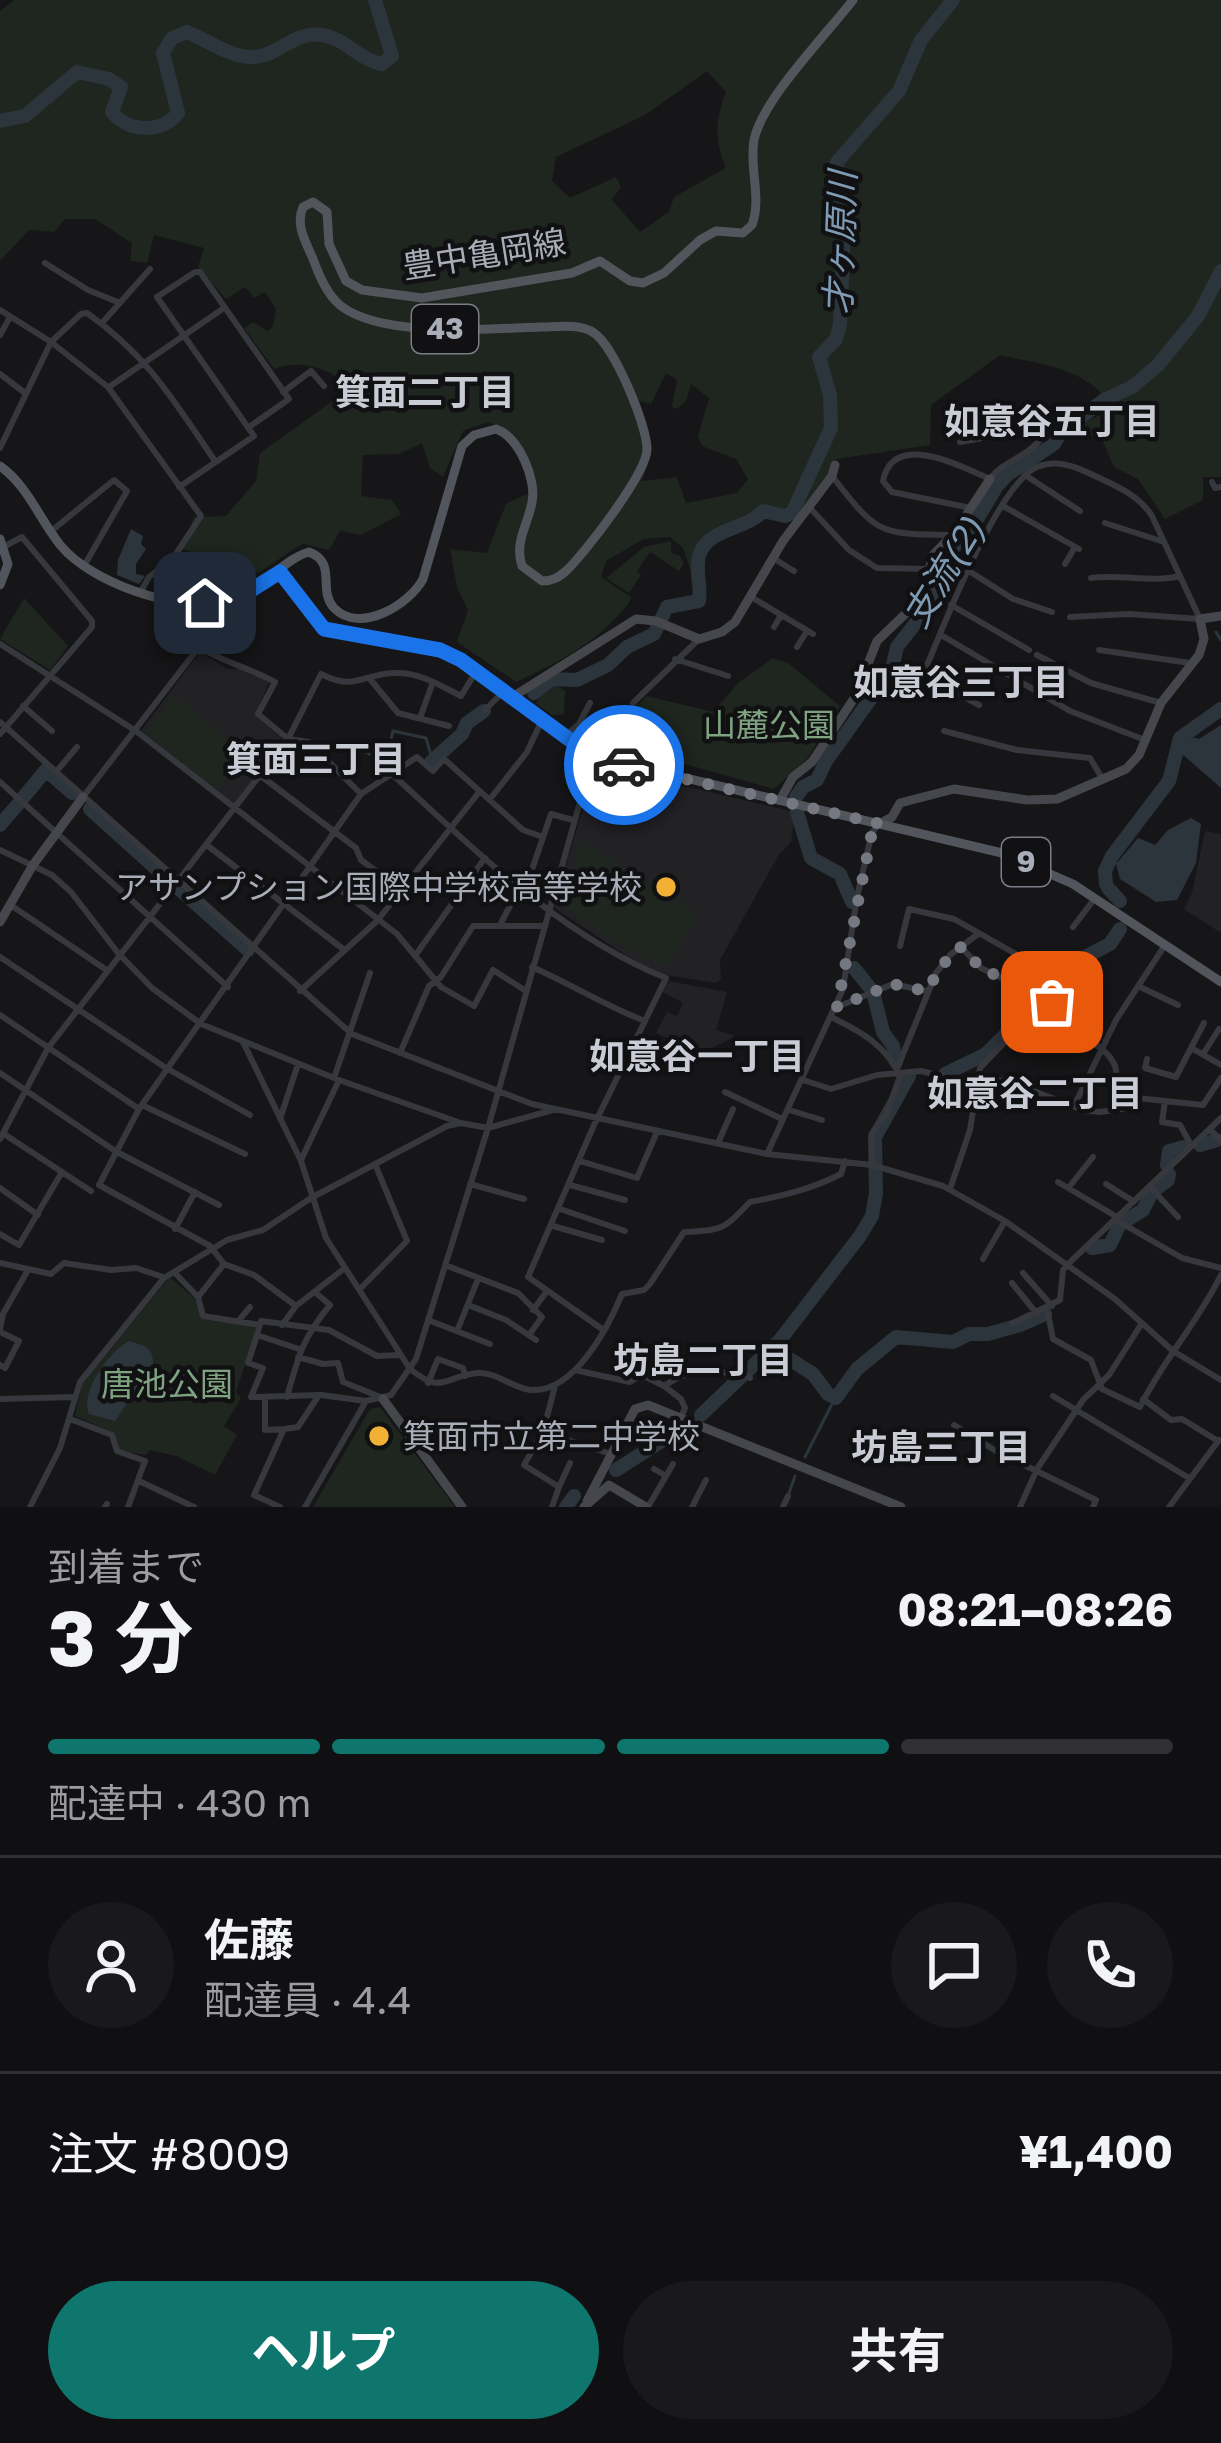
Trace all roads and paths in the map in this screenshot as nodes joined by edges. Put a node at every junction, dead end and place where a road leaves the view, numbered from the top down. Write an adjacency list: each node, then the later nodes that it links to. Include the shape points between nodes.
1 (853, 0): 44 (main road, 豊中亀岡線 / 43, via 792,69 757,130 752,226 716,231 654,280 630,281 599,261 572,273 422,298 377,293 346,280 328,244 327,212 313,202 303,207 301,230 329,294 355,314 409,327 594,332 614,356 647,448 625,492 553,581 522,566 518,547 533,488 512,438 487,428 462,446 423,579 404,603 347,615 331,603 320,556 301,554)
2 (45, 263): 4 (street)
3 (150, 269): 4 (street)
4 (120, 303): 8 (street)
5 (224, 308): 9 (street); 9 (street, via 195,272 157,297); 16 (street)
6 (0, 310): 7 (street)
7 (10, 316): 10 (street); 11 (street)
8 (102, 323): 11 (street, via 81,314); 12 (street)
9 (184, 334): 12 (street); 18 (street)
10 (0, 335)
11 (51, 342): 15 (street); 17 (street)
12 (147, 362): 15 (street); 21 (street)
13 (0, 374): 17 (street)
14 (324, 386): 16 (street, via 311,371)
15 (108, 387): 27 (street)
16 (283, 392): 18 (street, via 289,400)
17 (27, 394): 20 (street)
18 (249, 427): 21 (street, via 254,436)
19 (960, 442): 25 (street, via 1028,430 1039,436 1036,447)
20 (0, 448)
21 (216, 462): 27 (street)
22 (0, 466): 34 (main road)
23 (834, 470): 30 (street); 35 (street, via 867,520 889,534)
24 (1024, 475): 29 (street); 32 (street); 36 (street, via 1046,464 1076,467 1140,501)
25 (990, 479): 31 (street); 31 (street, via 935,454 893,459 885,468 888,491)
26 (1212, 482): 28 (street)
27 (179, 487): 48 (street, via 201,516)
28 (1221, 487)
29 (1003, 506): 39 (street, via 1077,548); 43 (street)
30 (810, 508): 38 (street); 41 (street, via 877,568)
31 (971, 508): 35 (street)
32 (1080, 511)
33 (1105, 523): 36 (street)
34 (50, 532): 40 (main road); 40 (street, via 114,480 127,491)
35 (953, 536): 41 (street)
36 (1164, 542): 45 (street)
37 (2, 543): 47 (main road, via 8,572); 65 (street, via 22,537 92,621)
38 (772, 557): 42 (street); 49 (street)
39 (1065, 564)
40 (84, 566): 48 (main road)
41 (930, 569): 99 (street, via 924,596 877,641 855,697)
42 (794, 571)
43 (969, 571): 50 (street); 51 (street)
44 (280, 572): 48 (main road, via 219,603); 64 (main road, 9, via 324,629 440,650)
45 (1180, 576): 46 (street); 55 (street)
46 (1091, 578)
47 (0, 585)
48 (140, 593)
49 (751, 597): 52 (street); 58 (street, via 735,622)
50 (951, 604): 57 (street); 72 (street, via 1091,683)
51 (1052, 613)
52 (781, 615): 56 (street); 60 (street, via 810,633)
53 (1221, 616): 55 (street)
54 (1070, 617): 55 (street)
55 (1200, 619): 63 (street, via 1204,639)
56 (774, 627)
57 (939, 634): 73 (street, via 926,673); 85 (street, via 1070,711)
58 (699, 639): 62 (street); 69 (street, via 646,619 626,623)
59 (0, 644): 65 (street)
60 (797, 647)
61 (1099, 650): 63 (street)
62 (675, 659): 66 (street); 71 (street)
63 (1193, 663): 72 (street)
64 (478, 669): 68 (street, via 461,696); 69 (main road, 9)
65 (49, 675): 74 (street); 82 (street)
66 (728, 676)
67 (370, 679): 68 (street, via 393,672); 76 (street, via 398,713); 84 (street, via 341,684 321,674)
68 (434, 682): 76 (street)
69 (510, 693): 75 (street); 77 (main road, 9)
70 (590, 703): 83 (street)
71 (632, 703)
72 (1161, 703): 85 (street)
73 (979, 704)
74 (23, 706): 79 (street); 80 (street)
75 (485, 710)
76 (420, 718): 78 (street)
77 (543, 718): 83 (main road, 9); 98 (street)
78 (449, 726)
79 (2, 728): 90 (street)
80 (52, 730)
81 (944, 730): 93 (street, via 1090,758)
82 (136, 731): 84 (street, via 199,647 275,682 258,714); 97 (street); 100 (street)
83 (566, 735): 89 (main road, 9)
84 (288, 739): 86 (street); 92 (street)
85 (1145, 740): 93 (street, via 1126,769)
86 (317, 751): 87 (street, via 336,744); 96 (street)
87 (369, 751)
88 (75, 753): 90 (street)
89 (592, 756): 99 (main road, 9); 101 (street)
90 (56, 772): 97 (street)
91 (392, 774): 95 (street, via 417,758 433,771 444,759); 96 (street); 103 (street)
92 (261, 776): 100 (street); 105 (street)
93 (1103, 780): 102 (street, via 1057,799 940,790 900,803)
94 (0, 782): 104 (street)
95 (480, 791): 98 (street); 103 (street)
96 (361, 794): 105 (street)
97 (83, 797): 104 (street); 112 (street)
98 (490, 799): 106 (street)
99 (780, 800): 102 (main road, 9)
100 (235, 809): 107 (street); 111 (street)
101 (573, 820): 106 (street, via 551,814); 118 (street)
102 (881, 824): 115 (main road, 9, via 1002,853); 147 (street, via 872,832)
103 (451, 828): 109 (street); 113 (street)
104 (57, 833): 110 (street); 119 (street)
105 (333, 834): 111 (street); 113 (street)
106 (543, 837): 114 (street)
107 (206, 845): 112 (street); 117 (street)
108 (0, 850): 110 (street)
109 (485, 858): 114 (street); 133 (street)
110 (33, 865): 116 (street); 132 (street, via 71,892)
111 (310, 868): 117 (street); 120 (street)
112 (177, 881): 119 (street); 129 (street)
113 (402, 890): 120 (street)
114 (522, 891): 118 (street); 122 (street)
115 (1095, 898): 124 (street); 126 (main road, 9)
116 (10, 905): 121 (street); 136 (street)
117 (283, 907): 129 (street); 130 (street)
118 (549, 908): 123 (street); 151 (street, via 666,978)
119 (151, 916): 132 (street); 140 (street)
120 (377, 921): 130 (street); 133 (street)
121 (0, 922)
122 (501, 923): 123 (street); 138 (street, via 473,926)
123 (543, 926): 135 (street)
124 (1073, 927)
125 (978, 934): 127 (street, via 909,910); 128 (street); 131 (street)
126 (1165, 945): 139 (main road, 9); 141 (street)
127 (900, 946)
128 (961, 947): 144 (street); 159 (street, via 981,968 1046,998 1056,1025)
129 (253, 949): 140 (street); 142 (street)
130 (343, 949): 142 (street)
131 (1016, 954)
132 (120, 955): 136 (street); 153 (street)
133 (417, 955): 138 (street)
134 (0, 957): 148 (street)
135 (532, 968): 143 (street); 151 (street)
136 (108, 970): 148 (street)
137 (370, 973): 155 (street)
138 (437, 980): 143 (street, via 474,1006 493,970); 160 (street)
139 (1221, 982)
140 (228, 986): 153 (street)
141 (1138, 986): 146 (street); 159 (street)
142 (300, 991): 155 (street)
143 (526, 991): 173 (street)
144 (926, 991): 147 (street, via 893,984); 166 (street)
145 (1022, 1004): 168 (street)
146 (1178, 1005)
147 (837, 1007): 150 (street)
148 (78, 1010): 157 (street); 165 (street)
149 (0, 1015): 157 (street)
150 (833, 1018): 166 (street, via 864,1034); 171 (street)
151 (645, 1021): 185 (street)
152 (1204, 1023): 158 (street)
153 (201, 1024): 156 (street); 165 (street)
154 (1220, 1029): 161 (street)
155 (352, 1034): 160 (street); 170 (street)
156 (243, 1042): 163 (street); 183 (street)
157 (48, 1048): 172 (street); 178 (street)
158 (1192, 1048): 161 (street); 162 (street, via 1176,1077 1145,1068)
159 (1100, 1050): 175 (street, via 1114,1063 1119,1086); 177 (street)
160 (400, 1053): 173 (street)
161 (1203, 1054): 164 (street)
162 (1148, 1059)
163 (298, 1064): 170 (street); 183 (street)
164 (1221, 1065)
165 (166, 1068): 178 (street); 182 (street)
166 (898, 1071): 168 (street); 171 (street, via 831,1089); 204 (street, via 896,1092 872,1133)
167 (0, 1073): 172 (street)
168 (977, 1077): 177 (street); 213 (street)
169 (1221, 1078): 176 (street, via 1203,1105)
170 (336, 1079): 188 (street); 200 (street)
171 (803, 1080): 181 (street)
172 (26, 1091): 192 (street); 196 (street)
173 (498, 1092): 180 (street); 189 (street)
174 (725, 1092): 186 (street)
175 (1137, 1098): 176 (street); 177 (street, via 1114,1112)
176 (1165, 1101): 195 (street, via 1162,1122 1180,1125)
177 (1074, 1106)
178 (141, 1107): 196 (street); 197 (street)
179 (733, 1109): 194 (street)
180 (557, 1110): 185 (street); 189 (street)
181 (789, 1110): 186 (street); 187 (street)
182 (250, 1115)
183 (280, 1116): 200 (street)
184 (1221, 1118): 190 (street)
185 (599, 1119): 191 (street); 201 (street)
186 (782, 1119): 198 (street)
187 (822, 1120)
188 (461, 1123): 189 (street); 203 (street)
189 (488, 1128): 207 (street)
190 (1210, 1129): 193 (street); 195 (street)
191 (657, 1131): 194 (street); 201 (street, via 637,1178)
192 (1, 1134): 205 (street)
193 (1221, 1141)
194 (718, 1143): 198 (street)
195 (1192, 1147): 210 (street)
196 (116, 1151): 215 (street); 227 (street, via 99,1186)
197 (245, 1154)
198 (767, 1154): 202 (street)
199 (1093, 1157): 212 (street)
200 (301, 1161): 216 (street)
201 (580, 1161): 209 (street)
202 (844, 1161): 204 (street); 263 (street, via 841,1174 825,1182 750,1202 724,1228 684,1232 644,1290 622,1294)
203 (375, 1164): 216 (street); 245 (street, via 407,1240)
204 (876, 1166): 213 (street)
205 (62, 1172): 214 (street); 222 (street)
206 (1058, 1182): 212 (street)
207 (470, 1184): 217 (street); 235 (street)
208 (1106, 1184): 219 (street)
209 (570, 1185): 218 (street); 221 (street)
210 (1150, 1187): 219 (street); 223 (street)
211 (0, 1188): 222 (street)
212 (1068, 1188): 224 (street)
213 (950, 1189): 225 (street)
214 (91, 1192)
215 (195, 1192): 220 (street); 227 (street)
216 (311, 1198): 231 (street); 237 (street)
217 (524, 1199)
218 (625, 1200)
219 (1134, 1202): 224 (street)
220 (219, 1205)
221 (560, 1209): 226 (street); 228 (street)
222 (38, 1214): 229 (street, via 20,1245)
223 (1178, 1216)
224 (1117, 1219): 236 (street); 240 (street)
225 (1005, 1221): 232 (street); 236 (street)
226 (553, 1226): 230 (street); 246 (street, via 528,1276)
227 (175, 1229): 231 (street)
228 (625, 1231)
229 (0, 1234)
230 (602, 1240)
231 (213, 1250): 234 (street); 239 (street)
232 (983, 1259)
233 (0, 1263): 238 (street)
234 (224, 1264): 248 (street); 250 (street)
235 (445, 1265): 242 (street); 256 (street)
236 (1067, 1265): 252 (street, via 1061,1298); 258 (street)
237 (345, 1268): 245 (street); 247 (street)
238 (28, 1270): 243 (street, via 51,1274 64,1263); 261 (street)
239 (174, 1272): 243 (street); 248 (street)
240 (1221, 1272): 267 (street)
241 (1023, 1273): 252 (street)
242 (478, 1277): 249 (street); 253 (street, via 518,1293)
243 (164, 1278): 281 (street)
244 (1012, 1283): 254 (street)
245 (360, 1289): 269 (street)
246 (547, 1291): 253 (street); 263 (street)
247 (316, 1293): 250 (street); 262 (street, via 330,1305)
248 (198, 1298): 255 (street, via 203,1316)
249 (468, 1305): 253 (street, via 532,1338 542,1317); 264 (street)
250 (296, 1306): 260 (street)
251 (250, 1307): 255 (street)
252 (1050, 1307): 254 (street); 279 (street, via 1052,1339 1091,1360)
253 (533, 1310)
254 (1037, 1314): 257 (street)
255 (240, 1319): 259 (street)
256 (428, 1320): 264 (street); 271 (street)
257 (1013, 1323)
258 (1142, 1323): 267 (street); 279 (street)
259 (260, 1325): 260 (street); 265 (street)
260 (282, 1325): 262 (street)
261 (0, 1330): 270 (street, via 19,1341 9,1364)
262 (308, 1330): 268 (street); 269 (street, via 329,1330 377,1356)
263 (603, 1330): 272 (street)
264 (457, 1331): 266 (street)
265 (257, 1336): 268 (street); 282 (street, via 248,1363 263,1368 251,1396)
266 (490, 1344)
267 (1173, 1351): 275 (street); 287 (street)
268 (299, 1353): 283 (street); 286 (street, via 338,1363 343,1382)
269 (400, 1354): 271 (street)
270 (0, 1365)
271 (410, 1369): 276 (street); 286 (street)
272 (574, 1370): 277 (street); 278 (street, via 630,1382 642,1375)
273 (747, 1375): 278 (street, via 686,1371)
274 (465, 1376): 276 (street); 276 (street, via 439,1359); 277 (street)
275 (1221, 1380)
276 (428, 1383)
277 (555, 1386): 294 (street)
278 (664, 1386): 290 (street, via 681,1399)
279 (1100, 1386): 287 (street, via 1139,1407); 289 (street)
280 (1053, 1396): 289 (street)
281 (74, 1397): 285 (street); 291 (street)
282 (265, 1397): 283 (street); 293 (street, via 265,1430)
283 (287, 1398): 284 (street)
284 (317, 1398): 288 (street); 293 (street, via 298,1427)
285 (0, 1399)
286 (383, 1399): 288 (street); 313 (street)
287 (1144, 1399): 295 (street)
288 (367, 1401): 312 (street)
289 (1078, 1409): 300 (street); 302 (street)
290 (681, 1418): 307 (street, via 648,1405 635,1409); 318 (street)
291 (70, 1419): 304 (street, via 112,1435 117,1451 143,1457); 308 (street)
292 (954, 1425): 300 (street)
293 (284, 1429): 311 (street, via 254,1495)
294 (543, 1432): 296 (street); 305 (street, via 524,1465)
295 (1220, 1439): 302 (street)
296 (605, 1452)
297 (570, 1463): 305 (street)
298 (673, 1464): 301 (street)
299 (654, 1468): 301 (street)
300 (1037, 1468): 319 (street); 320 (street, via 1096,1500)
301 (666, 1475): 315 (street)
302 (1189, 1478): 321 (street)
303 (706, 1480): 316 (street)
304 (139, 1481): 309 (street); 310 (street)
305 (559, 1487): 314 (street)
306 (788, 1496): 317 (street)
307 (585, 1504): 315 (street, via 609,1485)
308 (30, 1507)
309 (128, 1507)
310 (194, 1507)
311 (280, 1507)
312 (305, 1507)
313 (462, 1507)
314 (552, 1507)
315 (647, 1507)
316 (692, 1507)
317 (783, 1507)
318 (901, 1507)
319 (1020, 1507)
320 (1093, 1507)
321 (1169, 1507)

